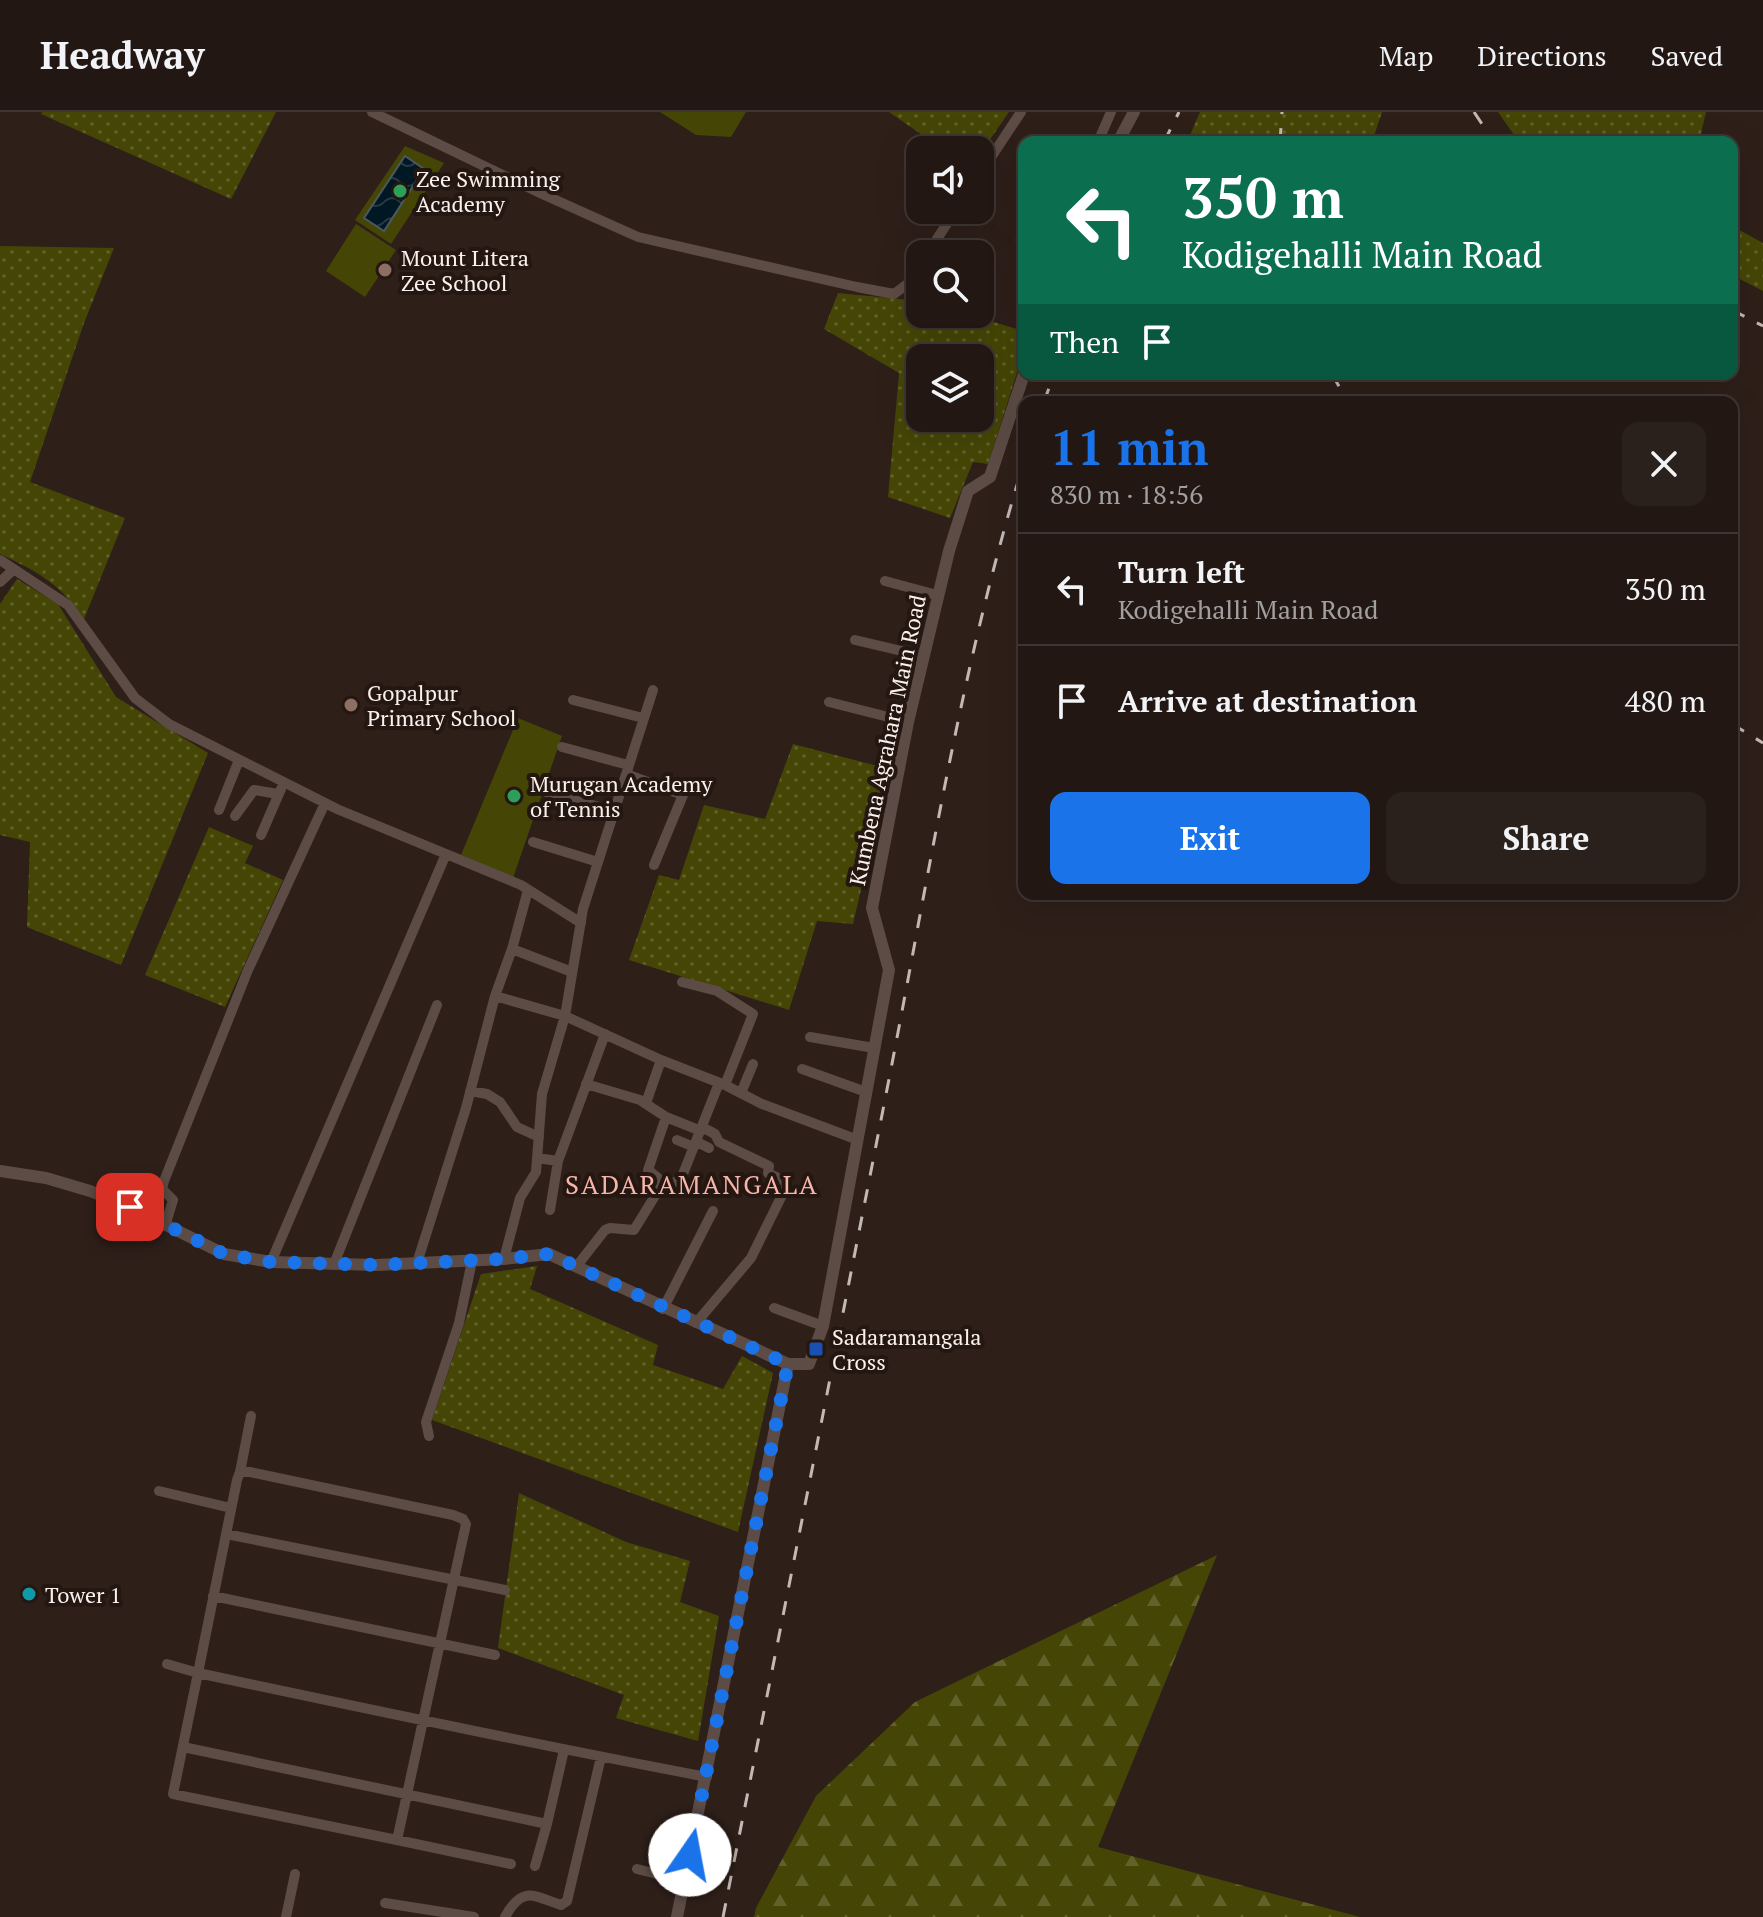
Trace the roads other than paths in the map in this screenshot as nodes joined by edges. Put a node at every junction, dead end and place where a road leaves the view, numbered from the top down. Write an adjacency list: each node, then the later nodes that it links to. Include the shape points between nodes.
1 (372, 112): 8 (street, via 638,237 894,294)
2 (1021, 112): 7 (street)
3 (1111, 112): 5 (street)
4 (1134, 112): 6 (street)
5 (1101, 136)
6 (1121, 136)
7 (994, 153)
8 (906, 285)
9 (1022, 380): 14 (street, Kumbena Agrahara Main Road, via 990,477 968,491)
10 (0, 560): 11 (street)
11 (14, 569): 13 (street); 23 (street, via 68,605 135,698 169,724)
12 (885, 581): 14 (street)
13 (0, 582)
14 (937, 595): 16 (street, Kumbena Agrahara Main Road)
15 (855, 640): 16 (street)
16 (923, 656): 21 (street, Kumbena Agrahara Main Road)
17 (653, 690): 20 (street)
18 (573, 700): 20 (street)
19 (829, 702): 21 (street)
20 (643, 718): 24 (street)
21 (908, 722): 47 (street, Kumbena Agrahara Main Road, via 872,908 889,970)
22 (562, 747): 24 (street)
23 (239, 760): 25 (street); 29 (street)
24 (627, 770): 30 (street); 36 (street, via 683,795)
25 (283, 783): 27 (street); 28 (street)
26 (548, 793): 30 (street)
27 (278, 794): 31 (street, via 254,790); 32 (street)
28 (325, 803): 34 (street); 69 (street, via 248,970 164,1181 162,1189 173,1200)
29 (219, 810)
30 (614, 811): 35 (street)
31 (235, 816)
32 (261, 835)
33 (533, 842): 35 (street)
34 (446, 854): 37 (street); 72 (street)
35 (598, 862): 38 (street)
36 (654, 865)
37 (528, 890): 38 (street); 39 (street)
38 (581, 923): 40 (street)
39 (512, 949): 40 (street); 42 (street)
40 (572, 972): 44 (street)
41 (682, 982): 52 (street, via 717,991 753,1014)
42 (495, 996): 44 (street); 53 (street)
43 (437, 1005): 74 (street)
44 (565, 1016): 45 (street); 58 (street, via 542,1094)
45 (605, 1034): 48 (street); 51 (street)
46 (810, 1037): 47 (street)
47 (874, 1048): 54 (street, Kumbena Agrahara Main Road)
48 (661, 1060): 52 (street); 56 (street)
49 (753, 1064): 55 (street)
50 (802, 1069): 54 (street)
51 (586, 1084): 56 (street); 64 (street)
52 (722, 1084): 55 (street); 59 (street)
53 (470, 1091): 58 (street, via 500,1102 517,1127); 73 (street)
54 (866, 1092): 61 (street, Kumbena Agrahara Main Road)
55 (741, 1093): 61 (street)
56 (646, 1103): 57 (street)
57 (666, 1117): 59 (street); 66 (street, via 648,1170)
58 (539, 1137): 63 (street)
59 (699, 1137): 60 (street); 62 (street); 66 (street, via 681,1179); 78 (street, via 715,1134 719,1142 769,1166 768,1173 787,1185 751,1258)
60 (677, 1140)
61 (858, 1140): 79 (street, Kumbena Agrahara Main Road)
62 (709, 1148)
63 (537, 1158): 64 (street); 70 (street)
64 (558, 1161): 67 (street)
65 (0, 1171): 69 (street, via 90,1191)
66 (661, 1189): 75 (street, via 634,1230 605,1230)
67 (550, 1210)
68 (713, 1211): 77 (street)
69 (165, 1226): 72 (street, via 224,1254)
70 (504, 1259): 71 (street); 75 (street, via 549,1254)
71 (472, 1261): 73 (street); 82 (street, via 459,1323 426,1422)
72 (271, 1262): 74 (street)
73 (417, 1263): 74 (street)
74 (334, 1264)
75 (576, 1267): 77 (street)
76 (774, 1308): 79 (street)
77 (663, 1309): 78 (street)
78 (696, 1323): 80 (street)
79 (823, 1326): 80 (street, Kumbena Agrahara Main Road, via 809,1364)
80 (788, 1364): 98 (street)
81 (251, 1416): 83 (street)
82 (429, 1436)
83 (240, 1472): 85 (street); 87 (street, via 463,1519)
84 (159, 1491): 85 (street)
85 (231, 1508): 86 (street)
86 (226, 1534): 87 (street); 89 (street)
87 (453, 1581): 88 (street); 90 (street)
88 (505, 1590)
89 (213, 1596): 90 (street); 93 (street)
90 (440, 1645): 91 (street); 94 (street)
91 (495, 1655)
92 (167, 1664): 93 (street)
93 (198, 1673): 94 (street); 95 (street)
94 (423, 1721): 96 (street); 99 (street)
95 (183, 1747): 99 (street); 101 (street, via 173,1794)
96 (564, 1750): 97 (street); 100 (street)
97 (601, 1757): 98 (street); 110 (street, via 567,1901 561,1905 526,1894)
98 (707, 1777): 106 (street)
99 (407, 1795): 100 (street); 101 (street)
100 (547, 1824): 103 (street)
101 (397, 1840): 102 (street)
102 (511, 1864)
103 (535, 1866)
104 (637, 1869): 106 (street)
105 (295, 1874): 108 (street)
106 (685, 1881): 111 (street)
107 (385, 1903): 109 (street)
108 (286, 1917)
109 (474, 1917)
110 (505, 1917)
111 (677, 1917)

